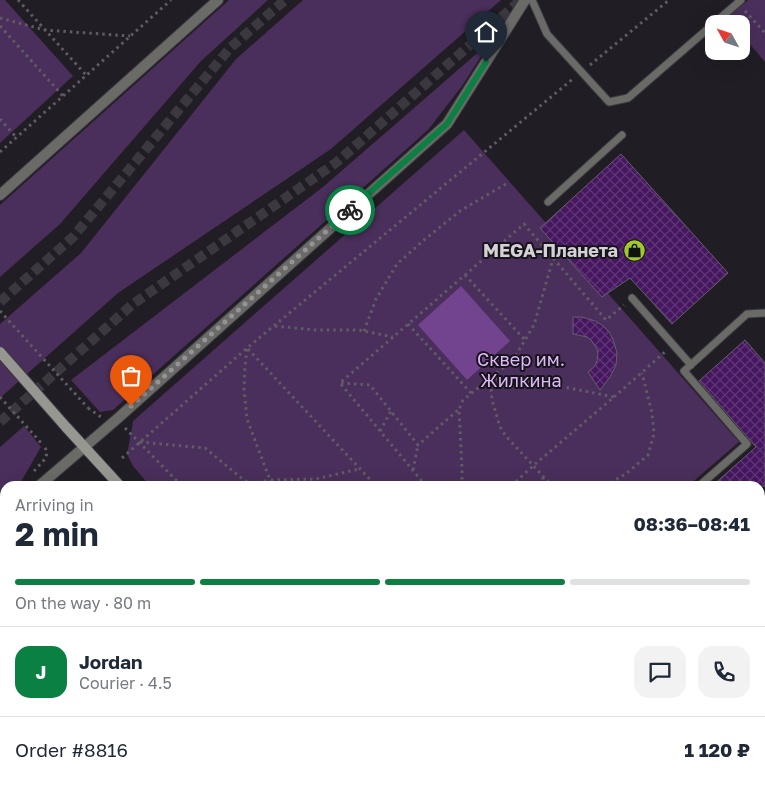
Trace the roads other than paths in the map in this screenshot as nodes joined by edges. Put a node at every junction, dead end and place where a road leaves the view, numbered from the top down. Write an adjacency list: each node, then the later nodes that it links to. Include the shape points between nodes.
1 (218, 0): 6 (street)
2 (525, 0): 12 (street, via 447,124)
3 (532, 0): 4 (lane, via 547,34 609,102 628,98)
4 (739, 1)
5 (622, 135): 7 (lane)
6 (0, 195)
7 (548, 202)
8 (632, 298): 11 (lane)
9 (765, 313): 11 (lane, via 747,314)
10 (0, 352): 12 (main road, bridge)
11 (691, 365): 15 (lane, via 684,371 748,444)
12 (85, 447): 13 (street); 14 (main road)
13 (46, 481)
14 (116, 481)
15 (705, 481)

